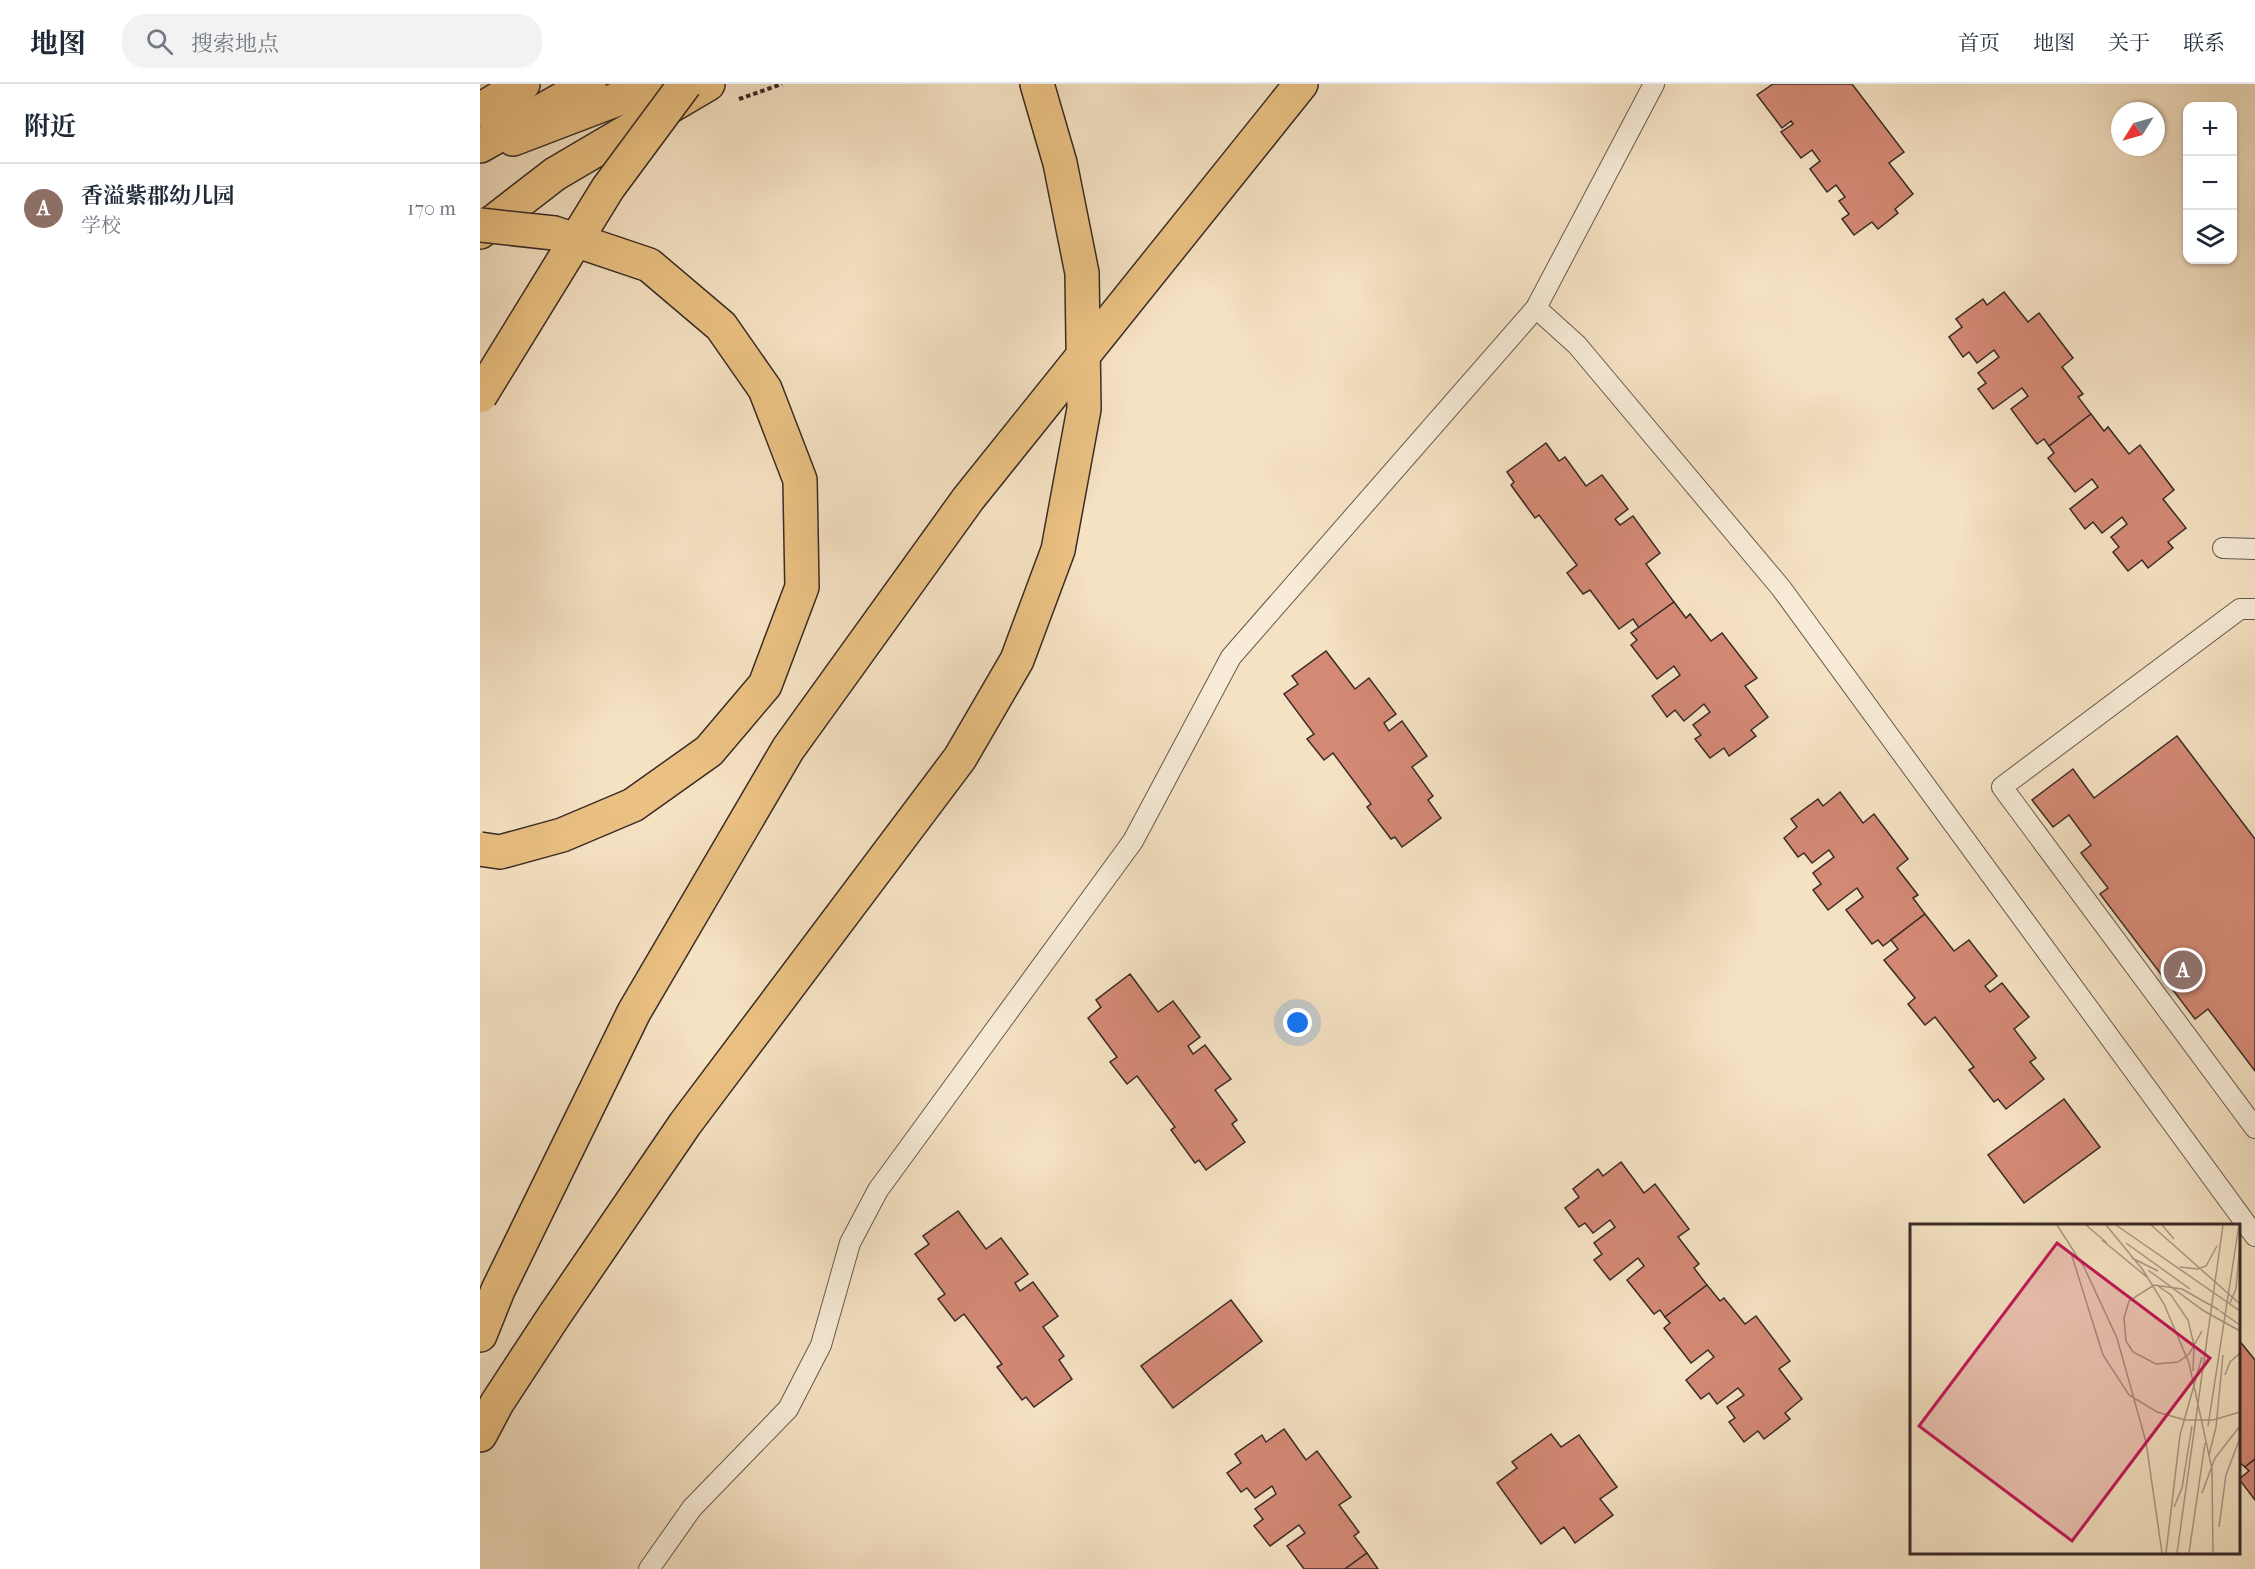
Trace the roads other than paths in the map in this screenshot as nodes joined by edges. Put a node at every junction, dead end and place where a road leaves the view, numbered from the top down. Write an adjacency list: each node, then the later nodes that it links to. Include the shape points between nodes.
1 (523, 84): 9 (main road)
2 (589, 84): 10 (main road)
3 (657, 84): 11 (main road)
4 (686, 84): 15 (main road, bridge, via 608,188)
5 (708, 84): 13 (main road, via 555,174)
6 (1036, 84): 25 (main road, via 1060,163 1082,273 1084,409 1058,550 1017,660 960,758 685,1124 554,1316)
7 (1300, 84): 24 (main road, via 968,499 788,748 634,1012 498,1290)
8 (1654, 84): 14 (lane)
9 (480, 110)
10 (480, 146)
11 (480, 151)
12 (480, 225): 19 (main road, bridge, via 554,233 649,265 721,326 765,389 800,480 802,587 765,685 709,751 633,804 562,834 500,852)
13 (480, 232)
14 (1536, 308): 21 (lane, via 1577,345 1781,588); 26 (lane, via 1231,657 1133,841 878,1190 850,1243 821,1346 788,1409 692,1508)
15 (480, 396)
16 (2223, 548): 17 (lane)
17 (2255, 549)
18 (2255, 609): 20 (lane, via 2240,609 2002,787)
19 (480, 849)
20 (2255, 1128)
21 (2233, 1206): 22 (lane); 23 (lane)
22 (2255, 1207)
23 (2255, 1236)
24 (480, 1335)
25 (480, 1435)
26 (649, 1569)

